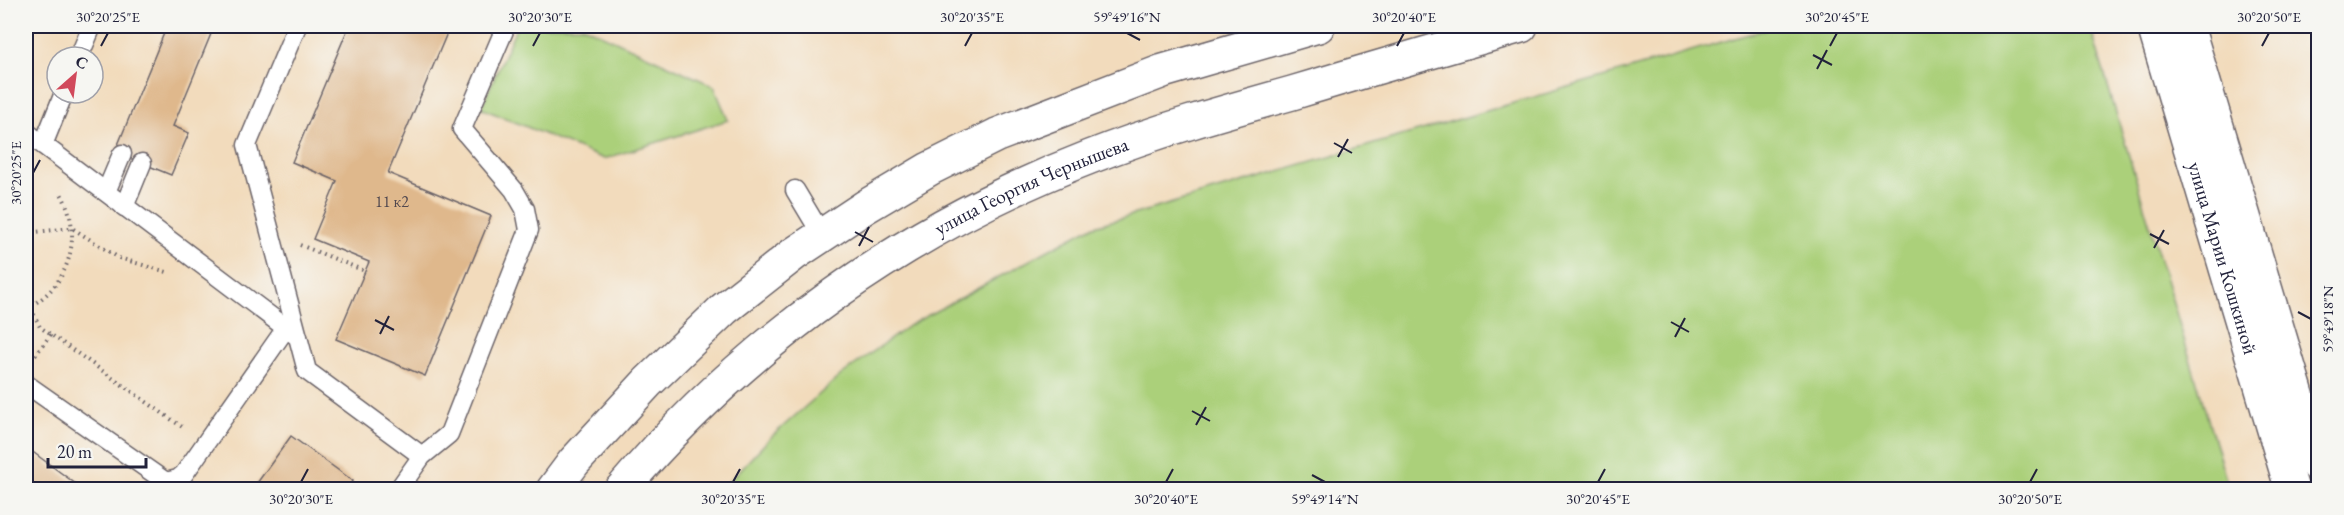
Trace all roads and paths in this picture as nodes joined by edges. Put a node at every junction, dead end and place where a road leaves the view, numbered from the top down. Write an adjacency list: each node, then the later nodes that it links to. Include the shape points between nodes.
1 (92, 26): 8 (lane)
2 (297, 26): 26 (lane, via 248,145)
3 (506, 26): 31 (lane, via 462,129 514,190 525,209 529,230 448,434)
4 (1318, 26): 20 (street, via 1163,72 997,135 929,170)
5 (1521, 26): 35 (street, улица Георгия Чернышева, via 1171,127 987,202 921,236 809,312 716,388)
6 (2154, 26): 36 (street, улица Марии Кошкиной)
7 (2187, 26): 32 (street, улица Марии Кошкиной)
8 (84, 45)
9 (59, 105): 11 (lane)
10 (26, 132): 11 (lane)
11 (43, 145): 16 (lane)
12 (122, 154): 16 (lane)
13 (142, 163): 17 (lane)
14 (56, 187): 18 (path, via 66,202)
15 (795, 190): 20 (lane)
16 (106, 192): 17 (lane)
17 (124, 207): 26 (lane)
18 (72, 228): 19 (path); 23 (path, via 118,258); 25 (path, via 70,254 60,278 50,291)
19 (26, 233)
20 (822, 235): 34 (street, via 723,309 648,382)
21 (300, 254): 22 (path, via 297,243)
22 (365, 271)
23 (173, 273)
24 (26, 298): 25 (path)
25 (27, 307): 27 (path, via 40,327)
26 (292, 333): 30 (lane); 31 (lane, via 307,371)
27 (51, 334): 28 (path, via 33,360); 30 (path)
28 (26, 362)
29 (26, 384): 30 (lane, via 166,483 178,479)
30 (205, 443)
31 (423, 456): 33 (lane)
32 (2319, 465)
33 (398, 489)
34 (553, 489)
35 (621, 489)
36 (2292, 489)

